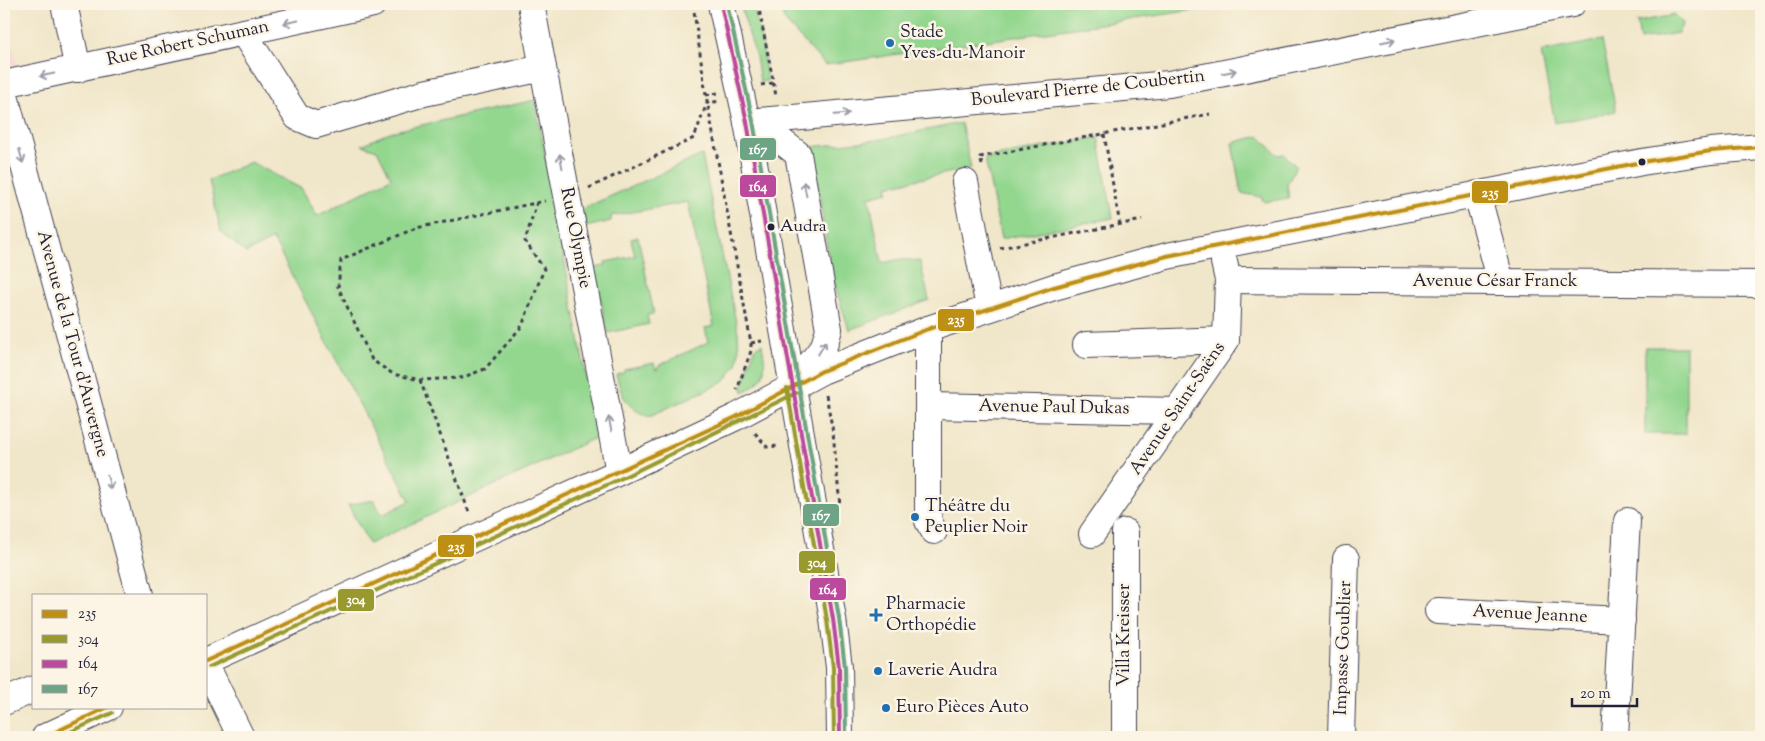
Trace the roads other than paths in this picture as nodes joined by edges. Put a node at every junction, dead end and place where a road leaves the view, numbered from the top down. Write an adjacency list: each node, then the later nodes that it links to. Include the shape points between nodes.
1 (64, 4): 8 (street)
2 (373, 4): 6 (street, Rue Robert Schuman, one-way to 6)
3 (531, 4): 7 (street, Rue Olympie)
4 (721, 4): 11 (street)
5 (1572, 4): 11 (street, Boulevard Pierre de Coubertin, one-way to 5, via 1170,84)
6 (243, 32): 7 (street, via 298,117 316,125 424,93); 8 (street, Rue Robert Schuman)
7 (543, 68): 26 (street, Rue Olympie, one-way to 7)
8 (78, 69): 9 (street, Rue Robert Schuman, one-way to 9)
9 (4, 84)
10 (4, 92): 32 (street, Avenue de la Tour d'Auvergne, one-way to 32)
11 (747, 122): 23 (street); 23 (street, one-way to 11, via 824,346 829,318 798,154 776,137)
12 (1761, 147): 14 (street, via 1685,154)
13 (974, 174): 19 (street, via 982,276)
14 (1477, 194): 15 (street); 17 (street)
15 (1221, 244): 16 (street, Avenue Saint-Saëns); 19 (street, via 1116,270)
16 (1228, 280): 17 (street, Avenue César Franck); 21 (street, Avenue Saint-Saëns)
17 (1501, 282): 18 (street, Avenue César Franck)
18 (1761, 284)
19 (990, 308): 20 (street)
20 (928, 329): 23 (street, via 822,371); 24 (street)
21 (1226, 340): 22 (street); 25 (street, Avenue Saint-Saëns)
22 (1086, 345)
23 (793, 387): 26 (street); 43 (street, via 833,619 839,667)
24 (929, 406): 25 (street, Avenue Paul Dukas); 28 (street, via 928,521)
25 (1178, 411): 30 (street, Avenue Saint-Saëns)
26 (619, 472): 35 (street)
27 (1627, 521): 34 (street)
28 (934, 531)
29 (1126, 532): 44 (street, Villa Kreisser)
30 (1092, 534)
31 (1346, 559): 45 (street, Impasse Goublier)
32 (140, 594)
33 (1438, 611): 34 (street, Avenue Jeanne)
34 (1622, 620): 46 (street)
35 (208, 662)
36 (208, 667): 42 (street)
37 (32, 691): 38 (street)
38 (4, 702)
39 (105, 708): 40 (street)
40 (69, 716): 41 (street)
41 (46, 737)
42 (241, 737)
43 (840, 737)
44 (1124, 737)
45 (1342, 737)
46 (1615, 737)

